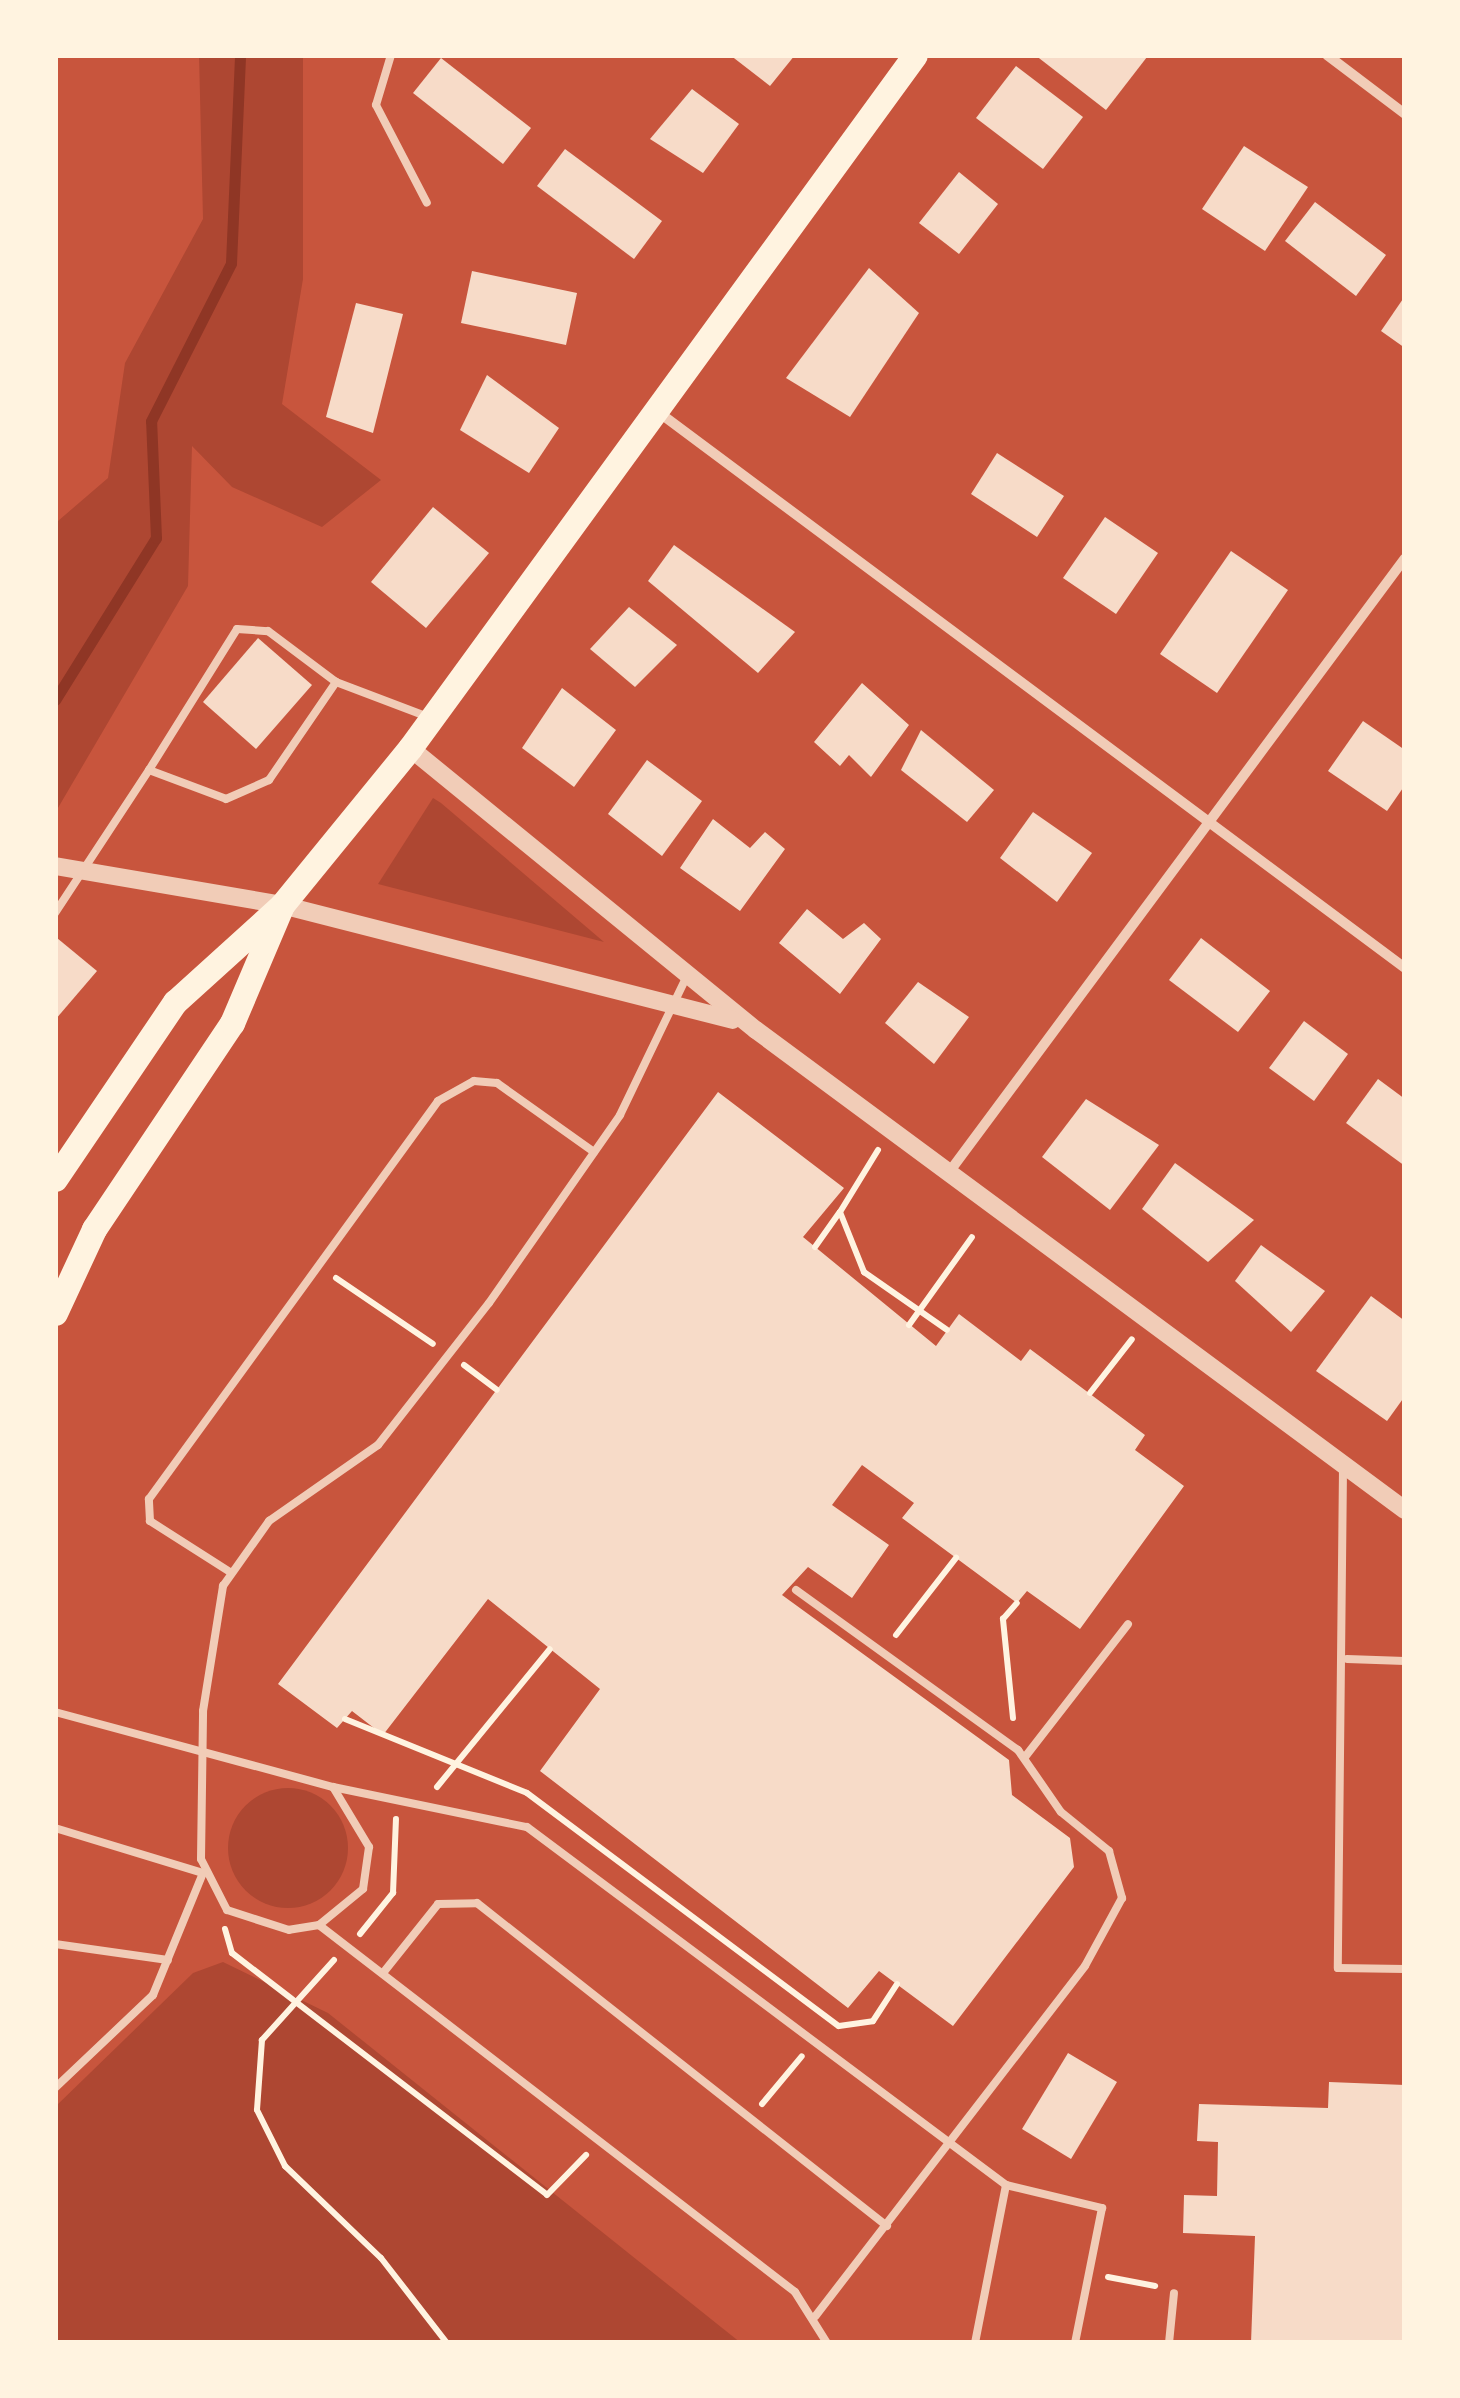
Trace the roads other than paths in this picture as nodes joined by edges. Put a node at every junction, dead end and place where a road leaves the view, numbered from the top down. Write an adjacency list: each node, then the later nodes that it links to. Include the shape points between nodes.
1 (391, 55): 5 (lane, via 376,105)
2 (915, 55): 6 (main road)
3 (1327, 55): 4 (street)
4 (1405, 114)
5 (427, 203)
6 (652, 408): 9 (main road); 12 (street)
7 (1405, 558): 12 (street)
8 (336, 682): 9 (lane); 11 (lane, via 269,780 226,800); 11 (lane, via 268,631 237,629)
9 (432, 718): 10 (main road)
10 (410, 748): 15 (main road); 18 (street)
11 (150, 770): 14 (lane)
12 (1207, 822): 17 (street); 22 (street)
13 (55, 866): 14 (street)
14 (87, 873): 15 (street); 16 (lane)
15 (282, 906): 19 (street); 23 (main road, via 175,1002); 24 (main road, via 232,1023 94,1229)
16 (55, 912)
17 (1405, 968)
18 (687, 976): 19 (lane); 20 (street)
19 (676, 1000): 20 (street); 21 (lane)
20 (756, 1030): 22 (street)
21 (594, 1152): 27 (lane, via 378,1445 269,1521); 27 (lane, via 516,1092 485,1082 457,1086 149,1499 150,1521)
22 (946, 1176): 25 (street)
23 (55, 1179)
24 (55, 1313)
25 (1343, 1468): 26 (street); 30 (lane)
26 (1405, 1510)
27 (230, 1572): 33 (lane, via 210,1633)
28 (796, 1590): 34 (lane)
29 (1128, 1624): 34 (lane)
30 (1347, 1659): 31 (lane); 41 (lane, via 1338,1968)
31 (1405, 1661)
32 (55, 1712): 33 (lane)
33 (202, 1746): 35 (lane); 37 (lane)
34 (1025, 1758): 44 (lane, via 1061,1812 1109,1851 1120,1908)
35 (334, 1787): 38 (lane, via 361,1825 370,1870 362,1889); 44 (lane, via 528,1826)
36 (55, 1828): 37 (lane)
37 (203, 1873): 38 (lane, via 216,1899 258,1925); 40 (lane)
38 (319, 1924): 42 (lane)
39 (55, 1944): 40 (lane)
40 (168, 1960): 43 (lane, via 153,1995)
41 (1405, 1970)
42 (383, 1973): 46 (lane, via 438,1904 461,1897); 48 (lane)
43 (55, 2088)
44 (951, 2139): 45 (lane); 46 (lane)
45 (1006, 2185): 50 (lane); 51 (lane, via 1102,2208)
46 (887, 2226): 48 (lane)
47 (1174, 2293): 52 (lane)
48 (815, 2316): 49 (lane)
49 (828, 2343)
50 (975, 2343)
51 (1075, 2343)
52 (1169, 2343)

